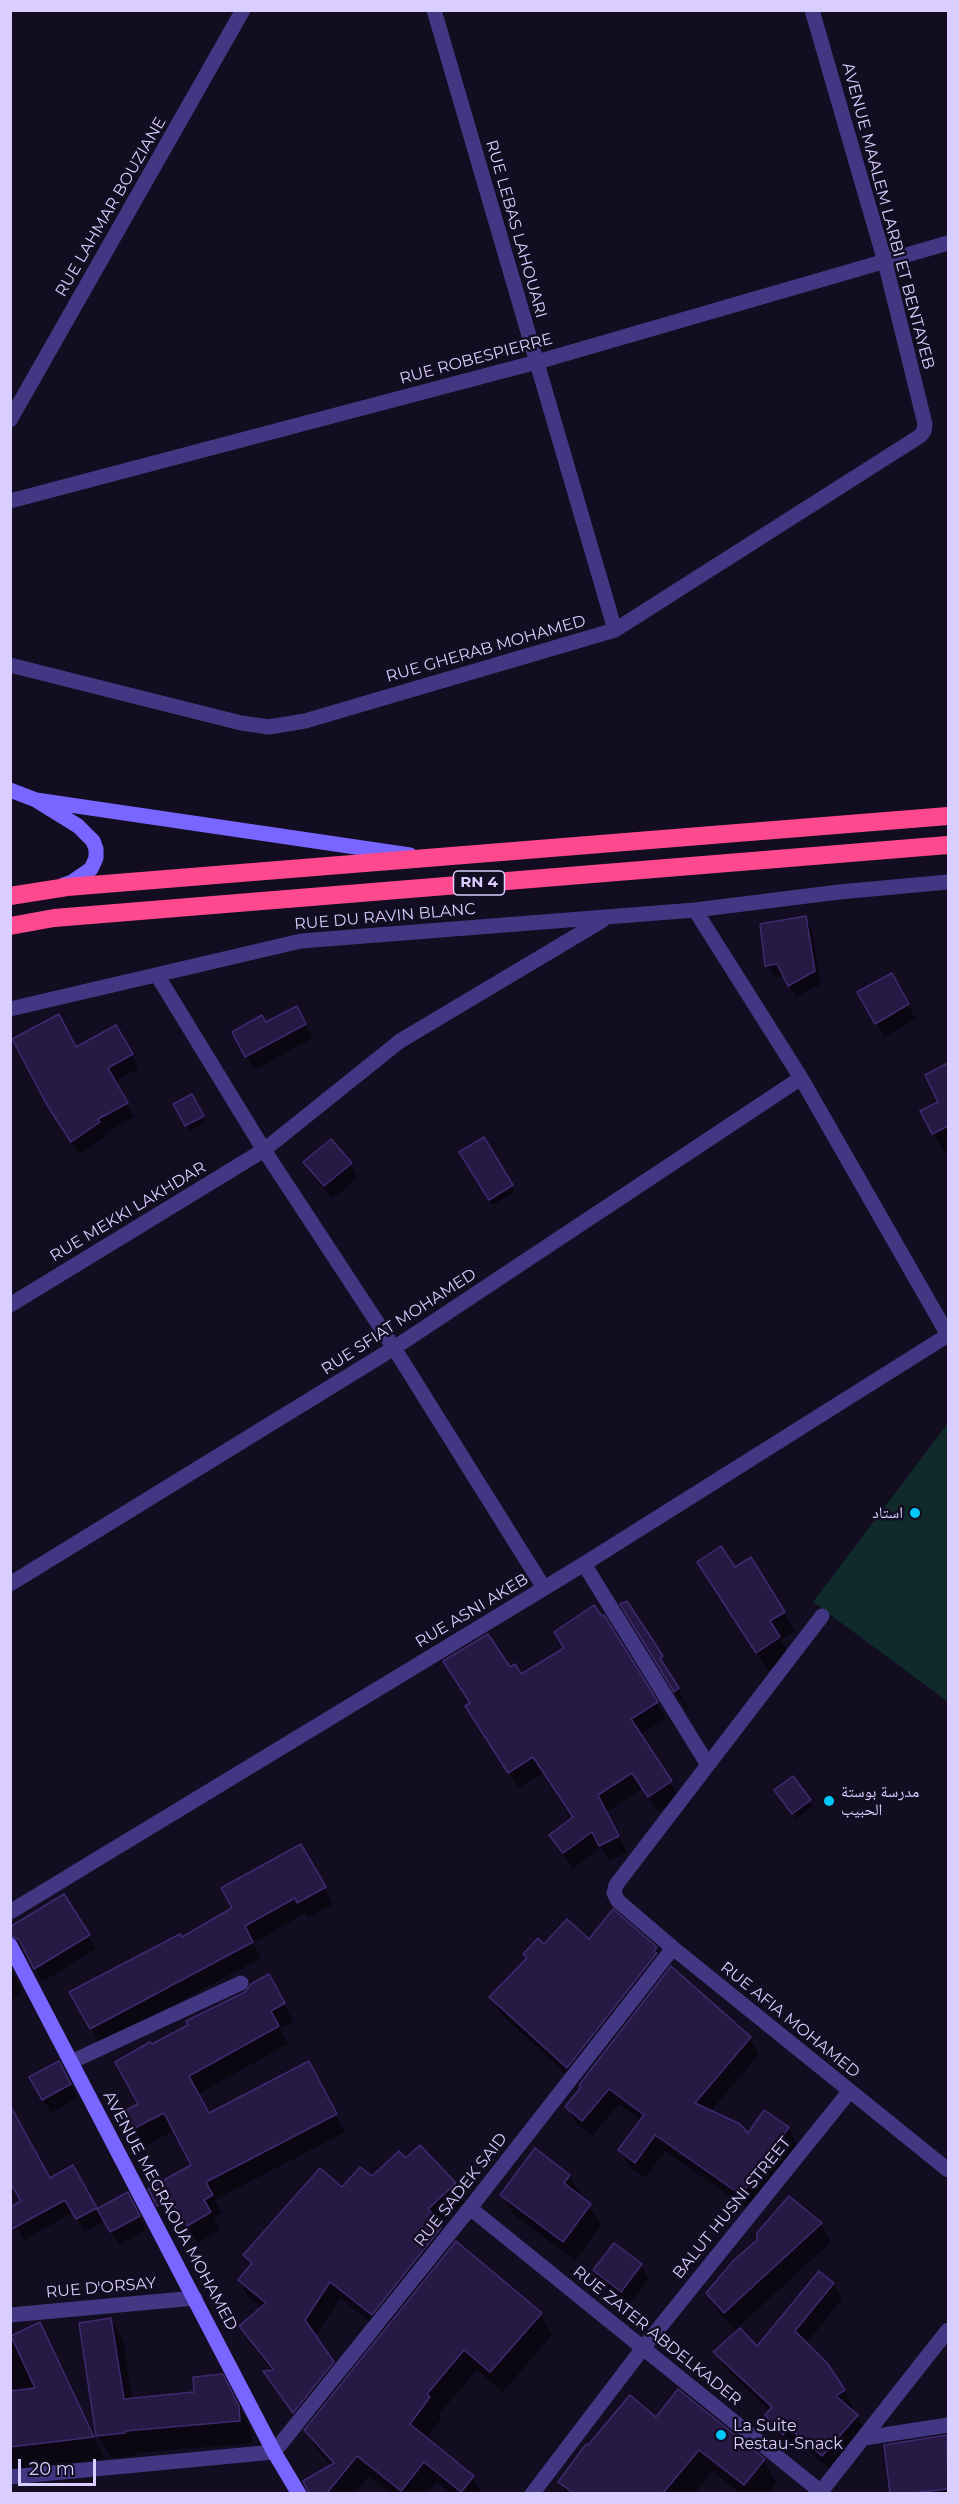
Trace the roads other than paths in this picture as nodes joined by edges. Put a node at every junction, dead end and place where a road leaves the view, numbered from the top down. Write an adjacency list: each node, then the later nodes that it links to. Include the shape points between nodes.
1 (243, 10): 7 (street, RUE LAHMAR BOUZIANE)
2 (434, 10): 6 (street, RUE LEBAS LAHOUARI)
3 (812, 10): 5 (street, AVENUE MAALEM LARBI ET BENTAYEB)
4 (948, 243): 5 (street, RUE ROBESPIERRE)
5 (885, 262): 6 (street, RUE ROBESPIERRE); 8 (street, AVENUE MAALEM LARBI ET BENTAYEB)
6 (537, 362): 9 (street, RUE ROBESPIERRE); 10 (street, RUE LEBAS LAHOUARI)
7 (10, 420)
8 (924, 431): 10 (street, RUE GHERAB MOHAMED)
9 (10, 501)
10 (615, 630): 11 (street, RUE GHERAB MOHAMED, via 286,726 241,723)
11 (10, 665)
12 (10, 790): 13 (street)
13 (36, 800): 16 (street); 18 (street, via 87,834 96,849 95,864 85,874)
14 (948, 816): 16 (highway, RN 4)
15 (948, 845): 22 (highway, RN 4, via 54,918)
16 (426, 857): 18 (highway, RN 4)
17 (948, 882): 20 (street, RUE DU RAVIN BLANC)
18 (42, 891): 19 (highway, RN 4)
19 (10, 896)
20 (694, 910): 21 (street, RUE DU RAVIN BLANC); 25 (street)
21 (608, 917): 23 (street, RUE DU RAVIN BLANC, via 301,940); 26 (street, RUE MEKKI LAKHDAR, via 400,1041)
22 (10, 926)
23 (157, 975): 24 (street, RUE DU RAVIN BLANC); 26 (street)
24 (10, 1009)
25 (801, 1078): 28 (street); 29 (street, RUE SFIAT MOHAMED)
26 (264, 1150): 27 (street, RUE MEKKI LAKHDAR); 29 (street)
27 (10, 1305)
28 (948, 1335): 30 (street, RUE ASNI AKEB)
29 (394, 1348): 31 (street, RUE SFIAT MOHAMED); 32 (street)
30 (584, 1564): 32 (street, RUE ASNI AKEB); 34 (street)
31 (10, 1584)
32 (544, 1588): 35 (street, RUE ASNI AKEB)
33 (822, 1616): 34 (street)
34 (708, 1765): 37 (street, RUE AFIA MOHAMED, via 616,1885 614,1893 618,1901)
35 (10, 1912)
36 (10, 1945): 39 (street, AVENUE MEGRAOUA MOHAMED)
37 (673, 1948): 40 (street, RUE AFIA MOHAMED); 42 (street, RUE SADEK SAID)
38 (241, 1983): 39 (street)
39 (71, 2062): 43 (street, AVENUE MEGRAOUA MOHAMED)
40 (849, 2092): 41 (street, RUE AFIA MOHAMED); 46 (street, BALUT HUSNI STREET)
41 (948, 2170)
42 (470, 2208): 46 (street, RUE ZATER ABDELKADER); 49 (street, RUE SADEK SAID)
43 (195, 2298): 44 (street, RUE D'ORSAY); 49 (street, AVENUE MEGRAOUA MOHAMED)
44 (10, 2315)
45 (948, 2330): 48 (street)
46 (643, 2348): 52 (street, BALUT HUSNI STREET); 53 (street, RUE ZATER ABDELKADER)
47 (948, 2426): 48 (street)
48 (864, 2438): 53 (street)
49 (274, 2452): 50 (street); 51 (street, AVENUE MEGRAOUA MOHAMED)
50 (10, 2477)
51 (299, 2493)
52 (532, 2493)
53 (820, 2493)

